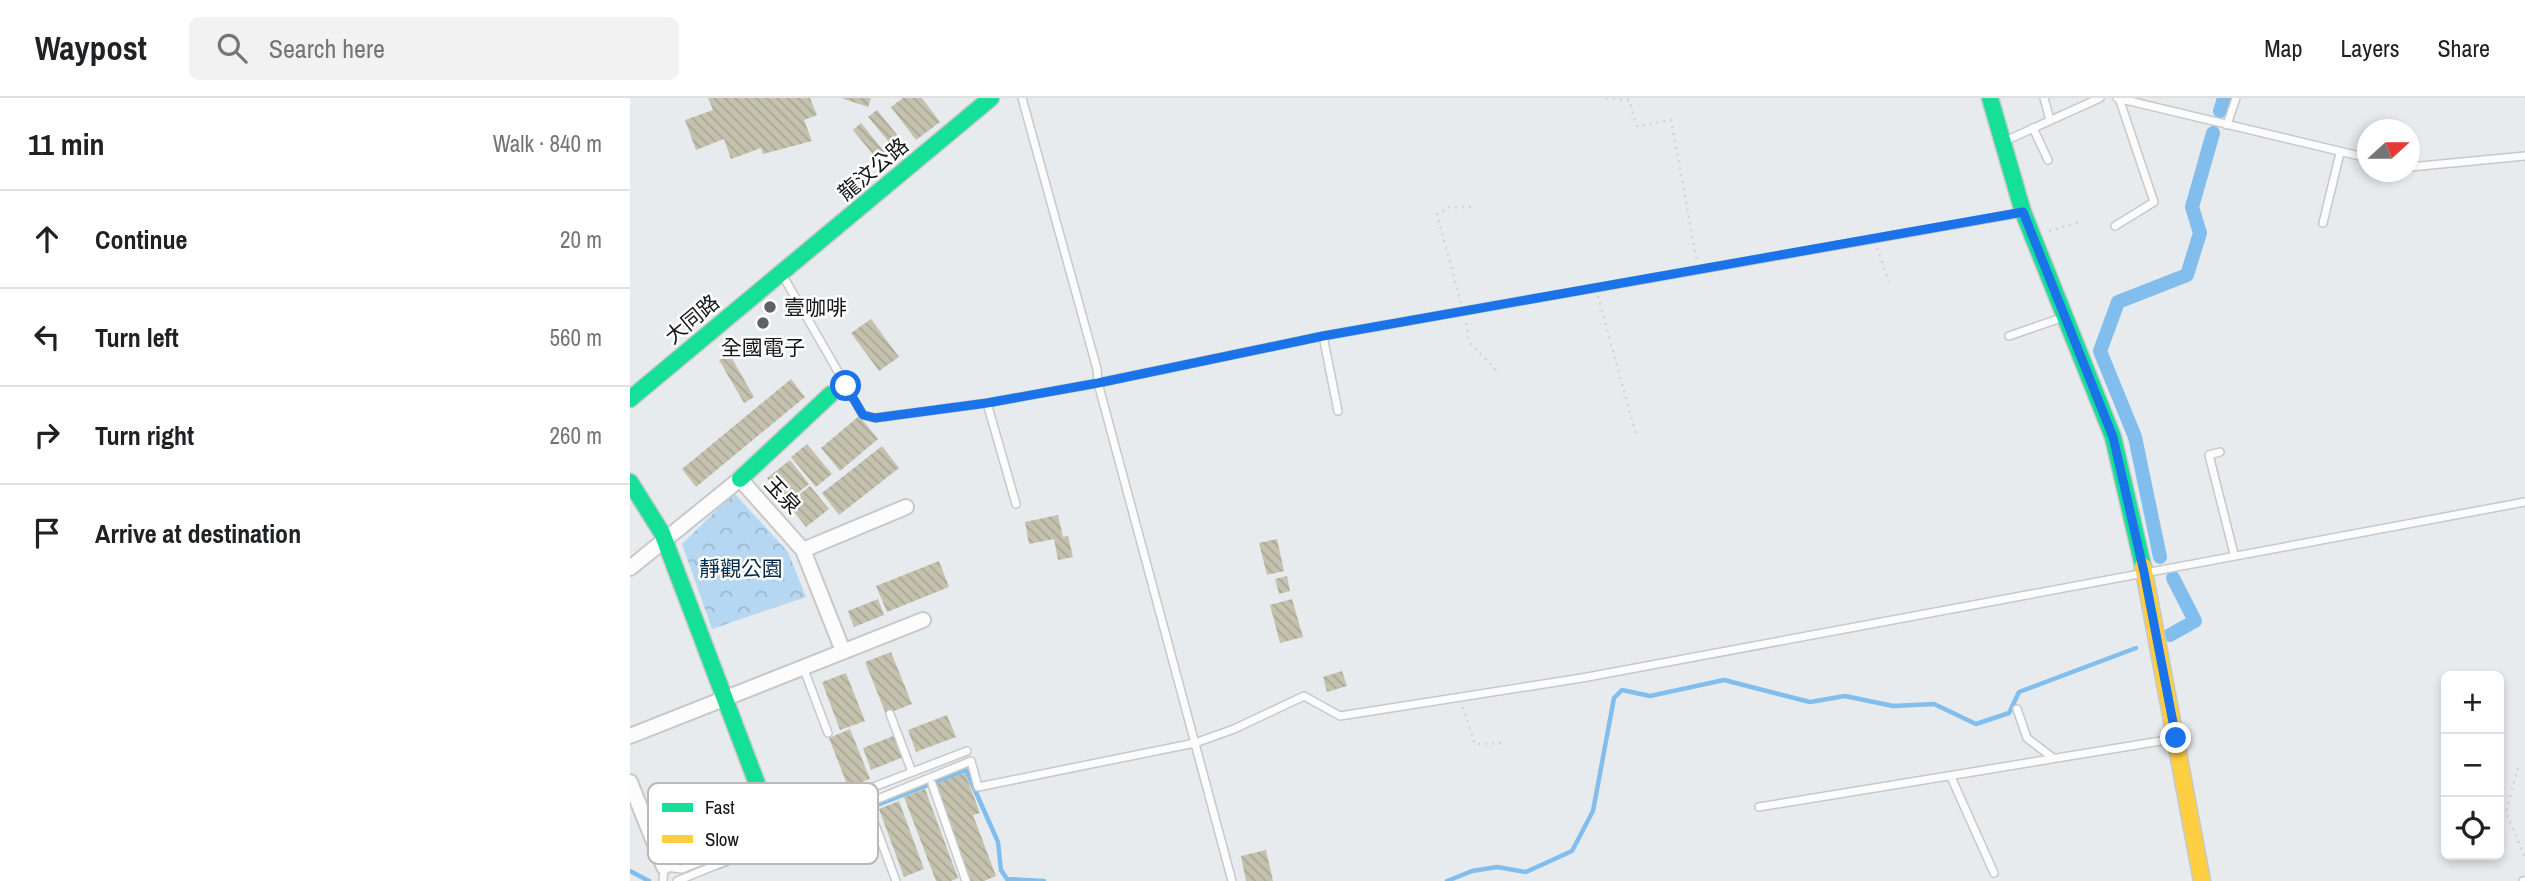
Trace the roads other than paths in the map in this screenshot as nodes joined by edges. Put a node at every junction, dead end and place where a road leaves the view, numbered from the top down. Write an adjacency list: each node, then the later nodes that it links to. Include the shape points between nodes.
1 (991, 98): 20 (main road, 龍汶公路)
2 (1022, 98): 24 (lane)
3 (1990, 98): 11 (main road)
4 (2044, 98): 8 (lane)
5 (2100, 98): 8 (lane)
6 (2118, 98): 9 (lane); 19 (lane, via 2154,202)
7 (2236, 98): 9 (lane)
8 (2050, 120): 10 (lane)
9 (2227, 125): 12 (lane)
10 (2033, 128): 11 (lane); 15 (lane)
11 (2001, 142): 17 (main road)
12 (2340, 153): 13 (lane); 18 (lane)
13 (2357, 156)
14 (2525, 156): 16 (lane)
15 (2048, 160)
16 (2420, 166)
17 (2023, 212): 21 (main road); 22 (lane)
18 (2323, 223)
19 (2115, 226)
20 (781, 272): 26 (main road, 大同路); 27 (lane, via 863,415 875,418)
21 (2067, 317): 23 (lane); 39 (main road, via 2113,437)
22 (1323, 336): 24 (lane); 28 (lane)
23 (2009, 336)
24 (1098, 383): 27 (lane); 49 (lane)
25 (831, 394): 30 (main road)
26 (630, 399)
27 (987, 403): 33 (lane)
28 (1338, 411)
29 (2220, 452): 37 (lane, via 2209,456)
30 (740, 479): 35 (street, 玉泉); 36 (street, 玉泉)
31 (630, 482): 35 (main road)
32 (2525, 502): 37 (lane)
33 (1016, 504)
34 (906, 508): 36 (street)
35 (664, 540): 38 (street, 玉泉); 43 (main road)
36 (803, 550): 41 (street, 玉泉)
37 (2234, 554): 39 (lane)
38 (630, 568)
39 (2144, 572): 48 (main road); 49 (lane, via 1823,634 1340,716 1304,696)
40 (923, 620): 41 (street)
41 (843, 651): 42 (street)
42 (803, 667): 43 (street); 46 (lane)
43 (726, 698): 47 (street); 55 (main road)
44 (2017, 709): 51 (lane, via 2027,738)
45 (890, 714): 52 (lane)
46 (828, 733)
47 (630, 736)
48 (2176, 738): 51 (lane); 70 (main road)
49 (1195, 743): 58 (lane, via 978,787 971,761); 69 (lane)
50 (967, 751): 52 (lane)
51 (2053, 758): 53 (lane)
52 (912, 772): 57 (lane)
53 (1951, 777): 59 (lane); 64 (lane)
54 (630, 782): 61 (street)
55 (757, 783)
56 (932, 784): 68 (lane)
57 (878, 785)
58 (878, 799)
59 (1759, 807)
60 (878, 831): 67 (lane)
61 (648, 832)
62 (694, 864): 65 (lane)
63 (719, 864): 66 (lane)
64 (1994, 873)
65 (663, 874)
66 (677, 881)
67 (896, 881)
68 (966, 881)
69 (1232, 881)
70 (2202, 881)

